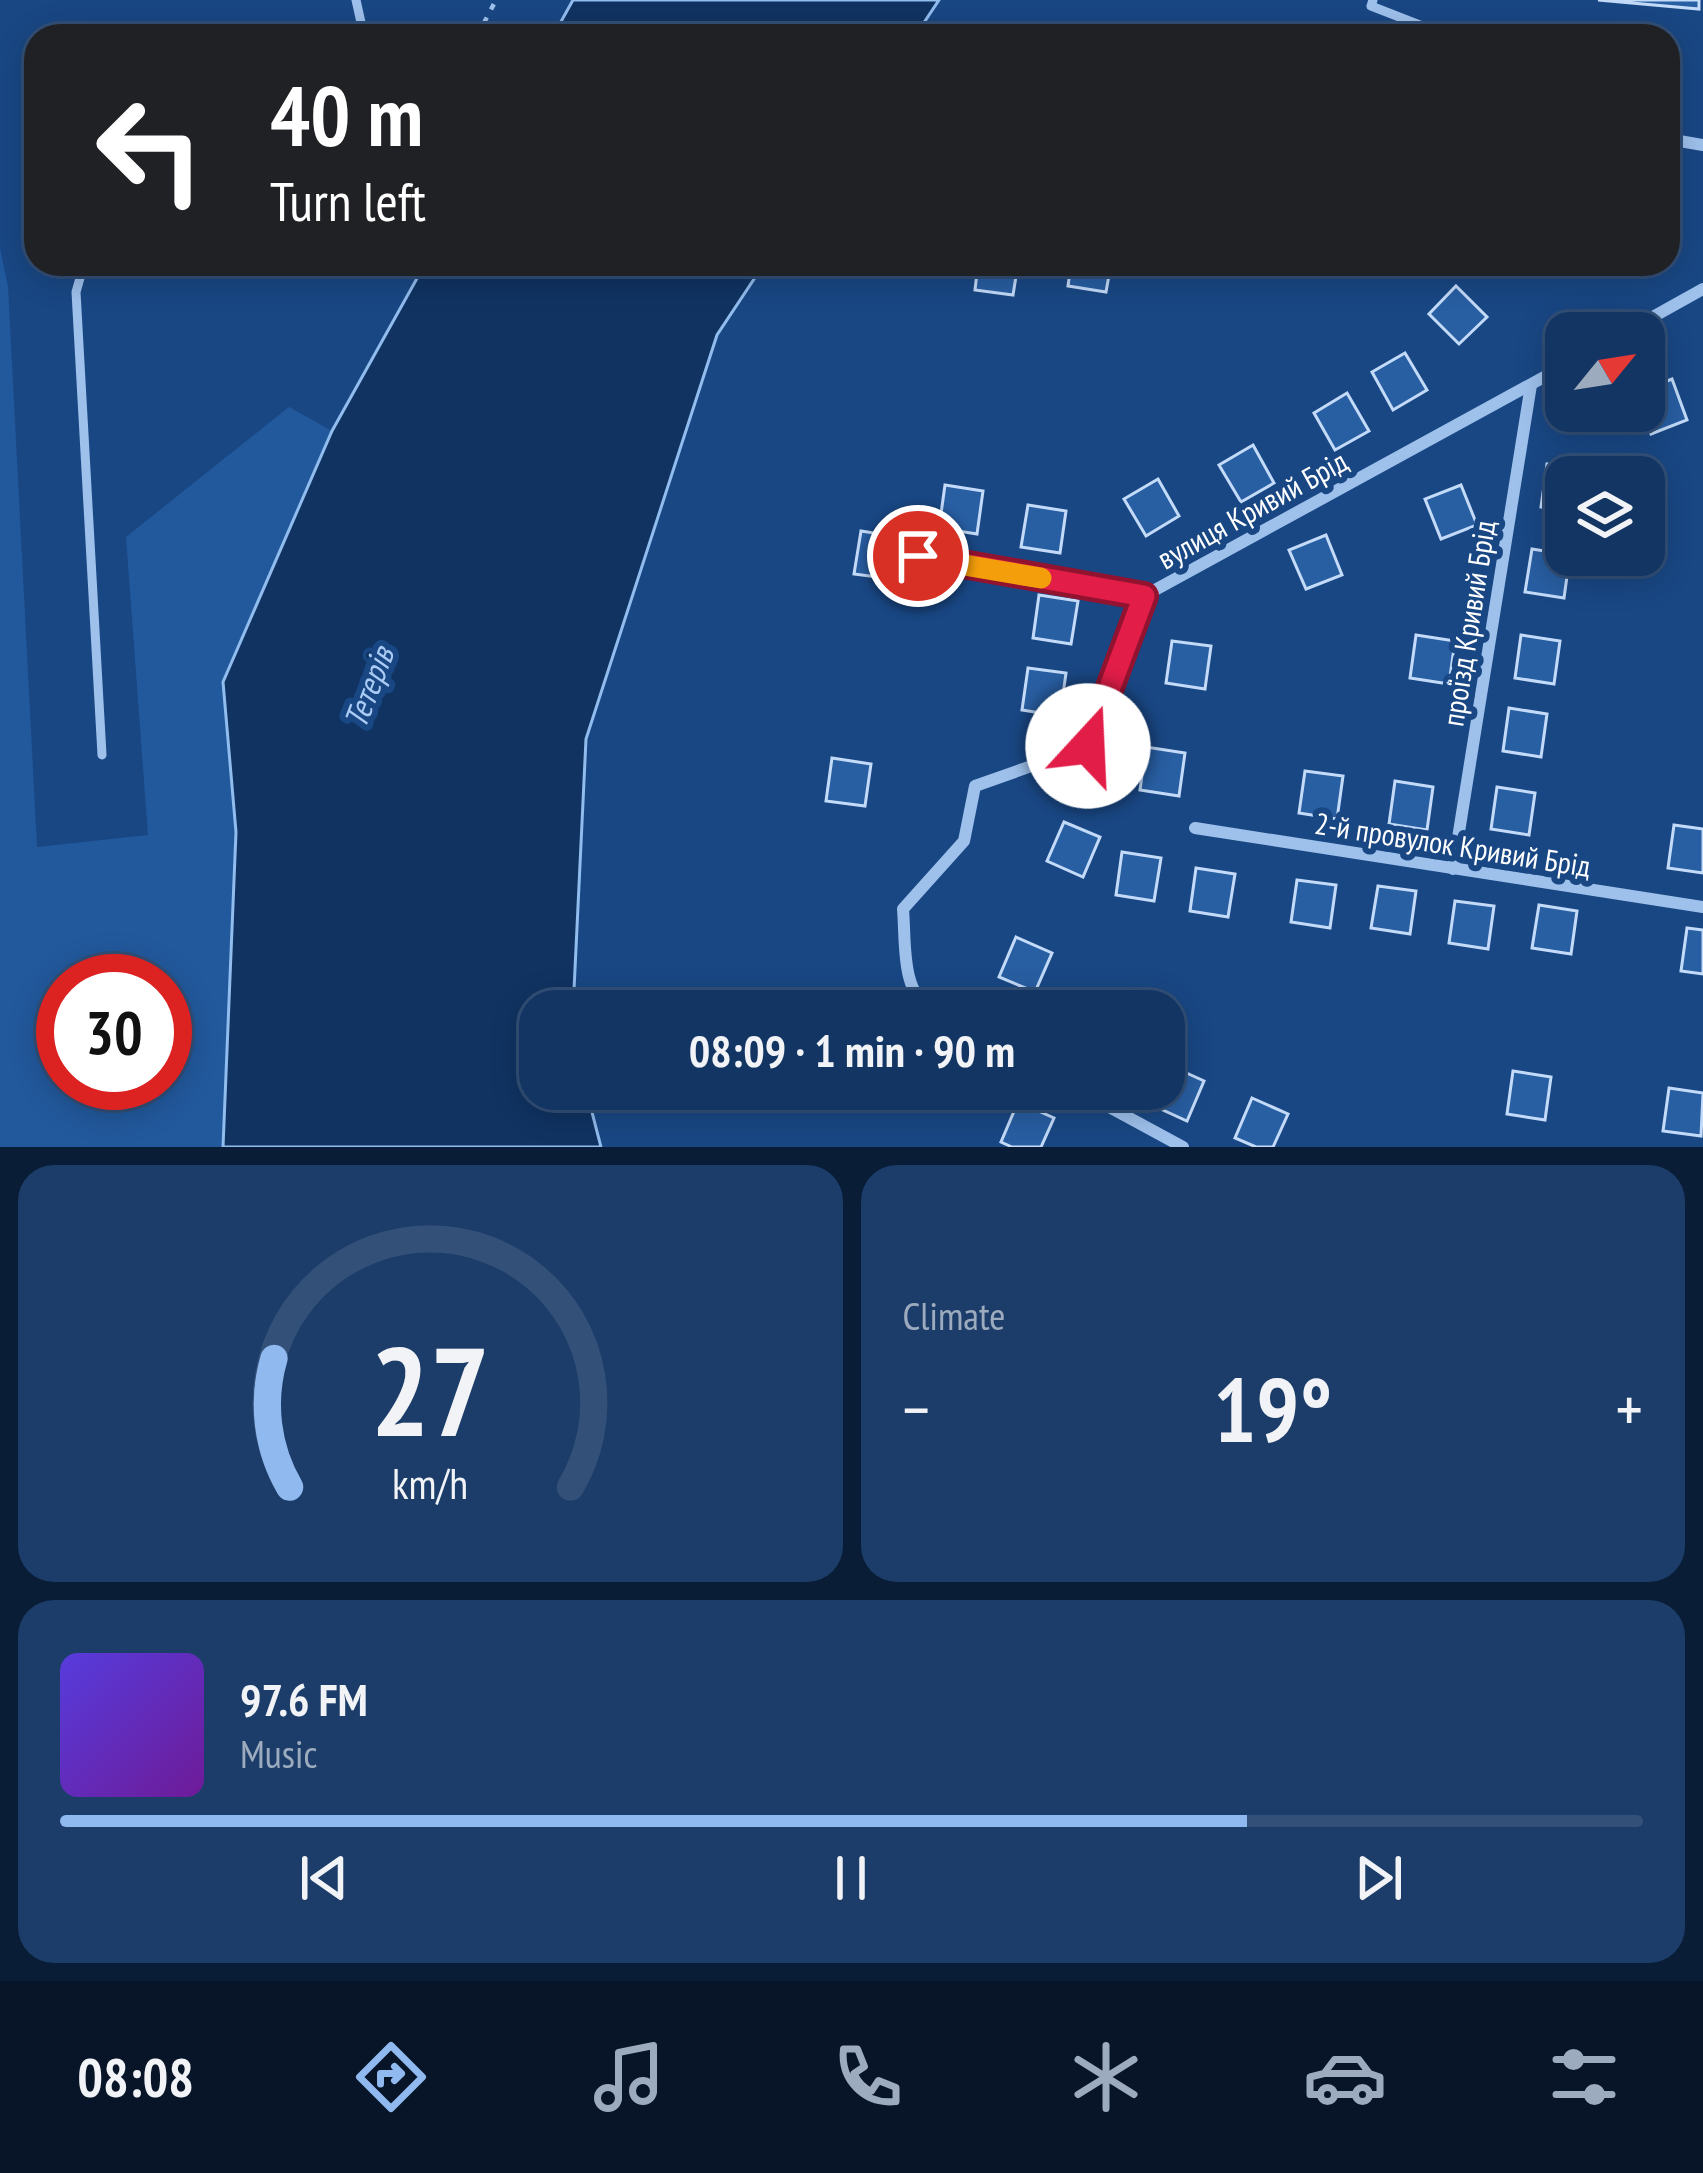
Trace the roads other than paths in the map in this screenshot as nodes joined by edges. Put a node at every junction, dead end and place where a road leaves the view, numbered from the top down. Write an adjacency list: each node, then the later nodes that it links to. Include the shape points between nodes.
1 (1373, 0): 2 (lane)
2 (1418, 24)
3 (81, 276): 10 (lane)
4 (1703, 289): 5 (street)
5 (1662, 312)
6 (1545, 377): 7 (street, вулиця Кривий Брід)
7 (1531, 385): 9 (street, вулиця Кривий Брід); 12 (street, проїзд Кривий Брід)
8 (918, 556): 9 (lane)
9 (1144, 596): 14 (street, вулиця Кривий Брід, via 1088,746 975,786 964,841 903,909)
10 (102, 755)
11 (1195, 828): 12 (street, 2-й провулок Кривий Брід)
12 (1453, 869): 13 (street, 2-й провулок Кривий Брід)
13 (1703, 907)
14 (914, 990)
15 (1115, 1110): 16 (street)
16 (1183, 1147)

